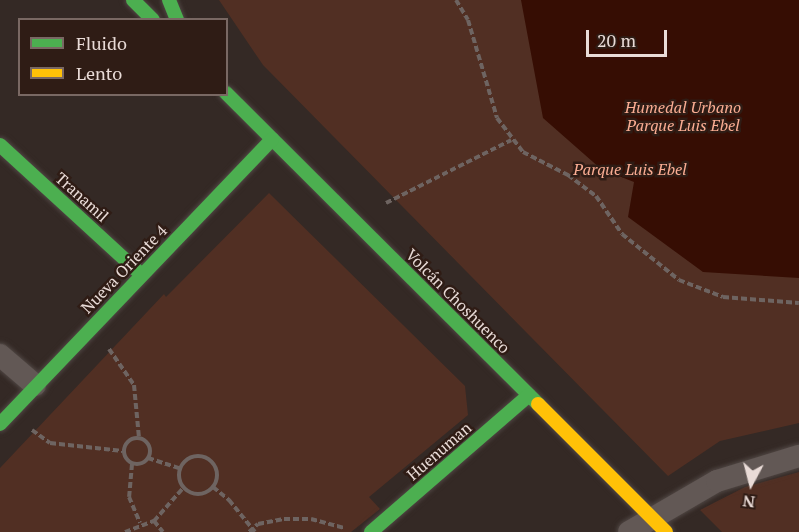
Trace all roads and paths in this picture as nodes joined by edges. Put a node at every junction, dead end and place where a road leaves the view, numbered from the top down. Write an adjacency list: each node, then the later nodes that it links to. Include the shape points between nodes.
1 (133, 0): 4 (street)
2 (169, 0): 5 (street)
3 (456, 0): 8 (path, via 468,20 497,118)
4 (151, 18)
5 (176, 18)
6 (228, 95): 7 (street, Volcán Choshuenco)
7 (272, 139): 11 (street, Nueva Oriente 4); 16 (street, Volcán Choshuenco)
8 (511, 140): 10 (path); 12 (path, via 596,196 622,234 679,280 723,297)
9 (0, 145): 11 (street, Tranamil)
10 (386, 202)
11 (141, 274): 13 (street, Nueva Oriente 4)
12 (799, 303)
13 (90, 328): 15 (street, Nueva Oriente 4); 19 (path, via 129,373 138,406)
14 (0, 355): 15 (street)
15 (35, 385): 17 (street, Nueva Oriente 4)
16 (529, 395): 29 (street, Volcán Choshuenco); 34 (street, Huenuman)
17 (10, 412): 18 (street, Nueva Oriente 4); 20 (path, via 50,443)
18 (0, 424)
19 (139, 438): 20 (path, via 128,441); 22 (path, via 149,445)
20 (123, 451): 23 (path)
21 (799, 456): 29 (street, via 741,471)
22 (148, 458): 23 (path); 24 (path)
23 (132, 464): 28 (path, via 129,497)
24 (181, 469): 25 (path); 26 (path, via 192,458 208,459 217,472)
25 (184, 487): 26 (path, via 198,494); 27 (path)
26 (213, 487): 30 (path)
27 (154, 521): 28 (path); 32 (path)
28 (140, 523): 31 (path)
29 (658, 524): 35 (street)
30 (252, 531): 33 (path, via 271,520 310,519)
31 (125, 532)
32 (163, 532)
33 (353, 532)
34 (371, 532)
35 (629, 532)

